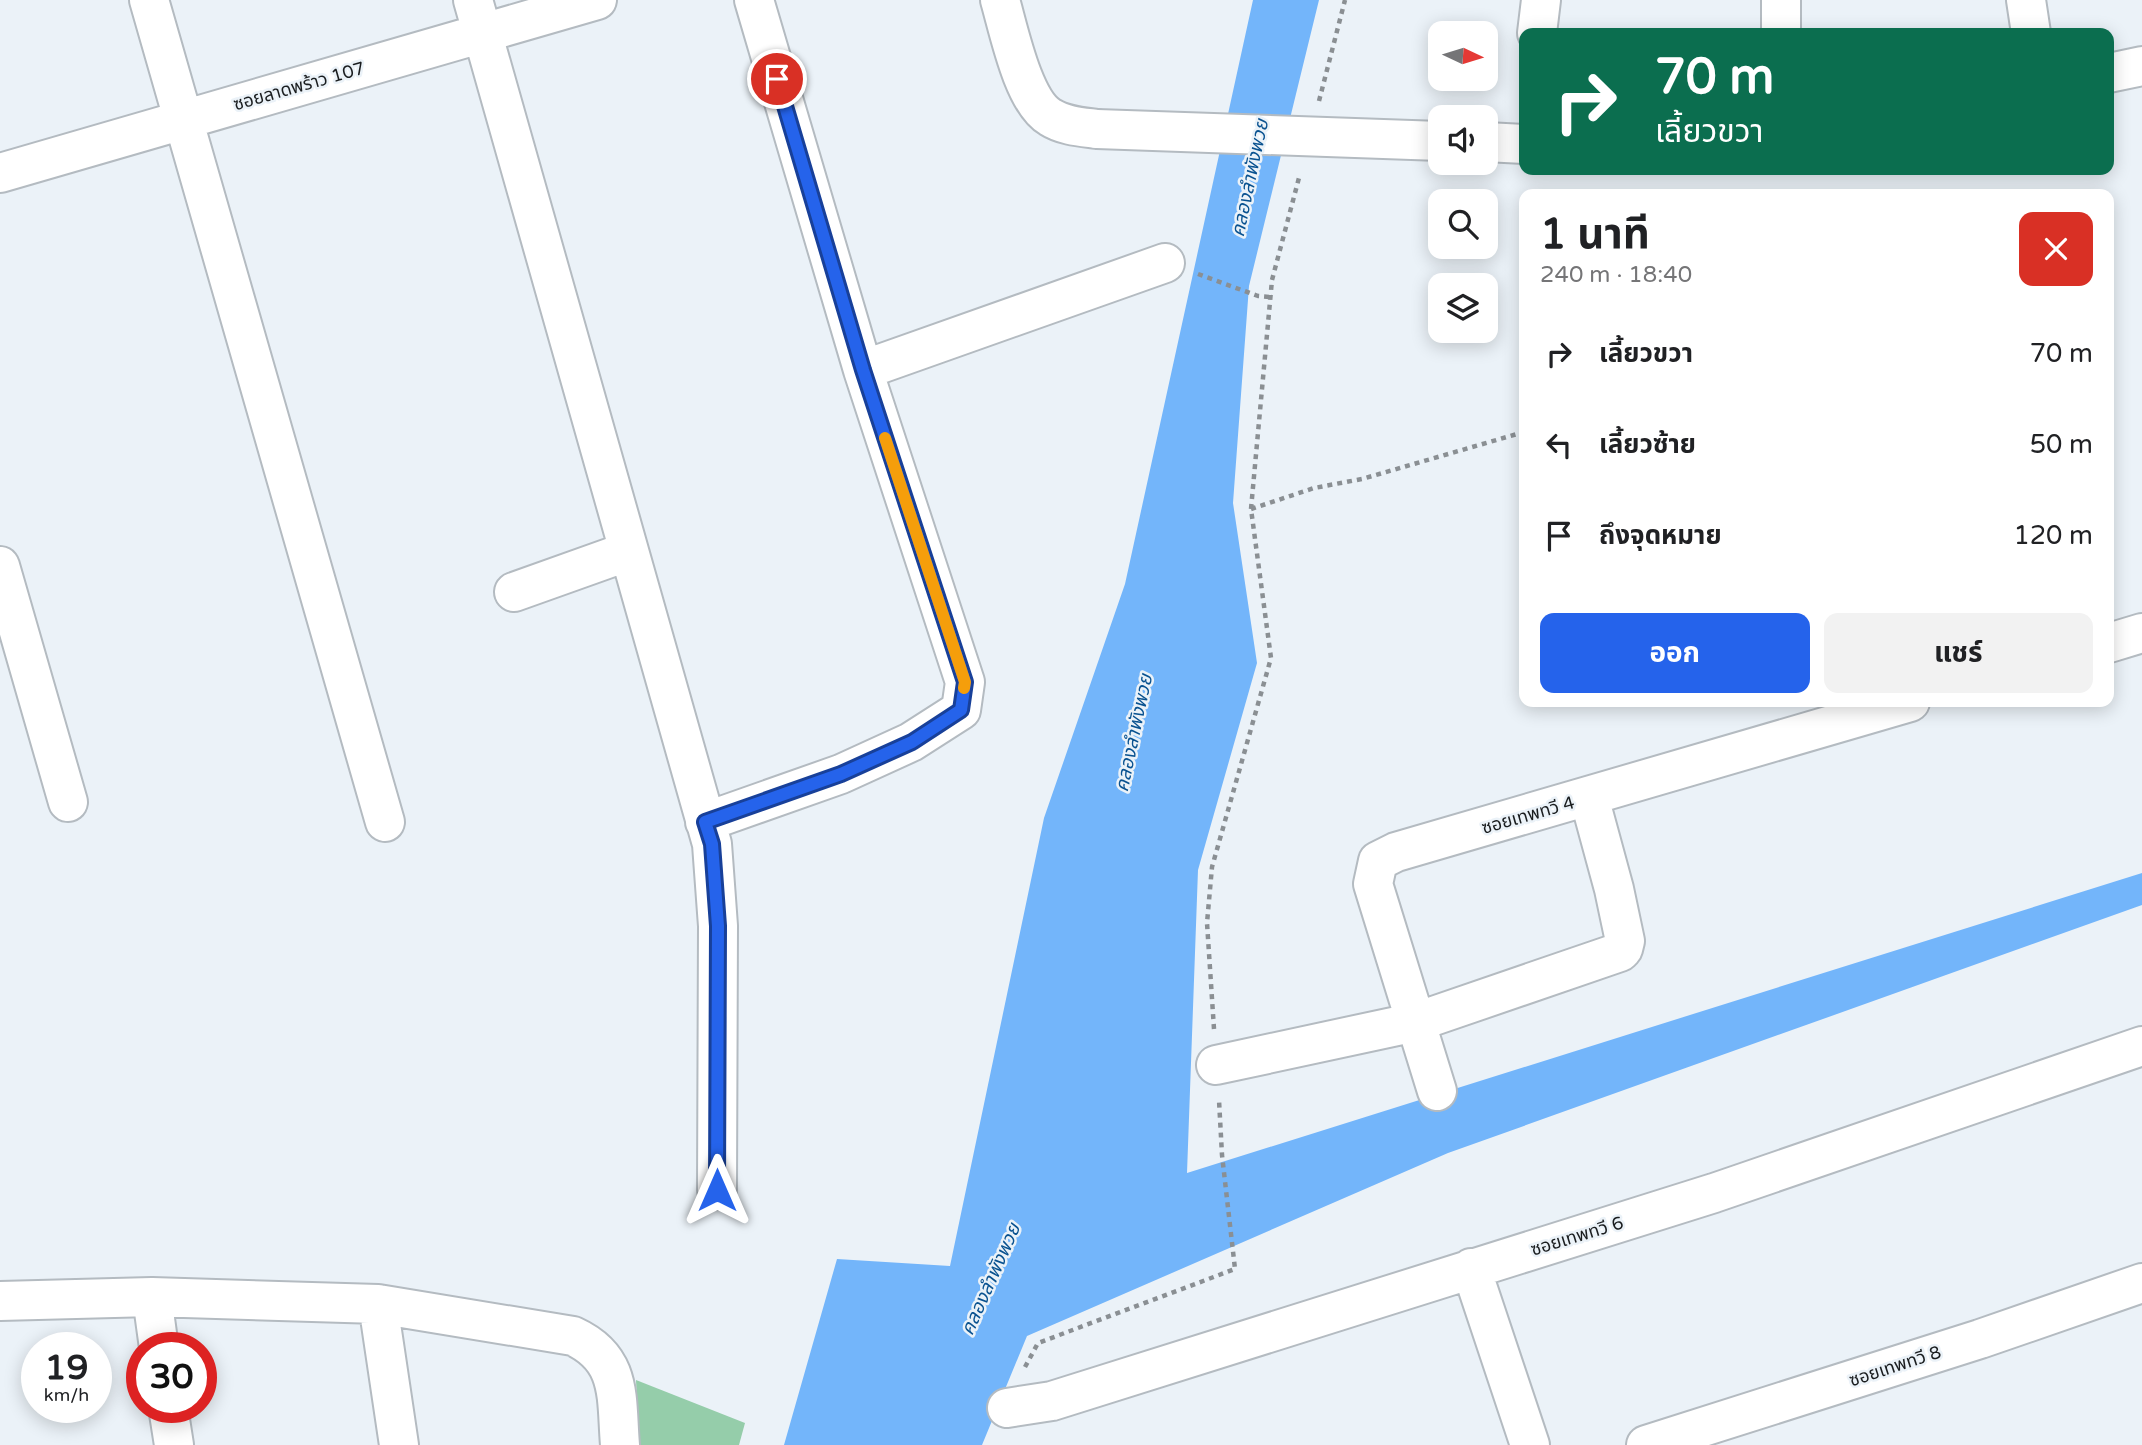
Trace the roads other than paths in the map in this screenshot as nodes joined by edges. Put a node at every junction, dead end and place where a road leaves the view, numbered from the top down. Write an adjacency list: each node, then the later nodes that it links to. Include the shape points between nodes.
1 (149, 0): 14 (street)
2 (597, 0): 8 (street, ซอยลาดพร้าว 107)
3 (754, 0): 18 (street)
4 (1000, 0): 15 (street, bridge, via 1027,88 1038,108 1060,122 1097,129)
5 (1541, 0): 9 (street)
6 (1781, 0): 10 (street)
7 (2026, 0): 11 (street)
8 (478, 16): 14 (street, ซอยลาดพร้าว 107); 19 (street)
9 (1538, 28)
10 (1781, 28)
11 (2030, 28)
12 (2142, 66): 13 (street)
13 (2114, 72)
14 (185, 119): 16 (street, ซอยลาดพร้าว 107); 28 (street)
15 (1428, 141)
16 (0, 173)
17 (1165, 263): 18 (street)
18 (863, 370): 29 (street, via 965,682 961,710 912,742 841,774)
19 (629, 551): 21 (street); 29 (street)
20 (0, 566): 24 (street)
21 (513, 592)
22 (2142, 633): 23 (street)
23 (2114, 641)
24 (13, 656): 27 (street)
25 (1893, 707): 26 (street, ซอยเทพทวี 4)
26 (1589, 797): 30 (street, via 1614,889 1623,949); 30 (street, ซอยเทพทวี 4, via 1378,861 1373,884)
27 (68, 802)
28 (385, 822)
29 (705, 822): 34 (street, via 712,844 718,926)
30 (1416, 1022): 32 (street); 33 (street, ซอยเทพทวี 4)
31 (2142, 1046): 35 (street, ซอยเทพทวี 6, via 1714,1193)
32 (1216, 1065)
33 (1437, 1091)
34 (717, 1190)
35 (1471, 1268): 41 (street, ซอยเทพทวี 6, via 1052,1401); 46 (street)
36 (2142, 1283): 47 (street, ซอยเทพทวี 8)
37 (152, 1297): 38 (street); 39 (street); 40 (street)
38 (0, 1301)
39 (378, 1304): 44 (street); 45 (street, via 573,1336 588,1343 615,1379)
40 (157, 1332)
41 (1007, 1408)
42 (171, 1423): 43 (street)
43 (174, 1445)
44 (399, 1445)
45 (620, 1445)
46 (1530, 1445)
47 (1646, 1445)

